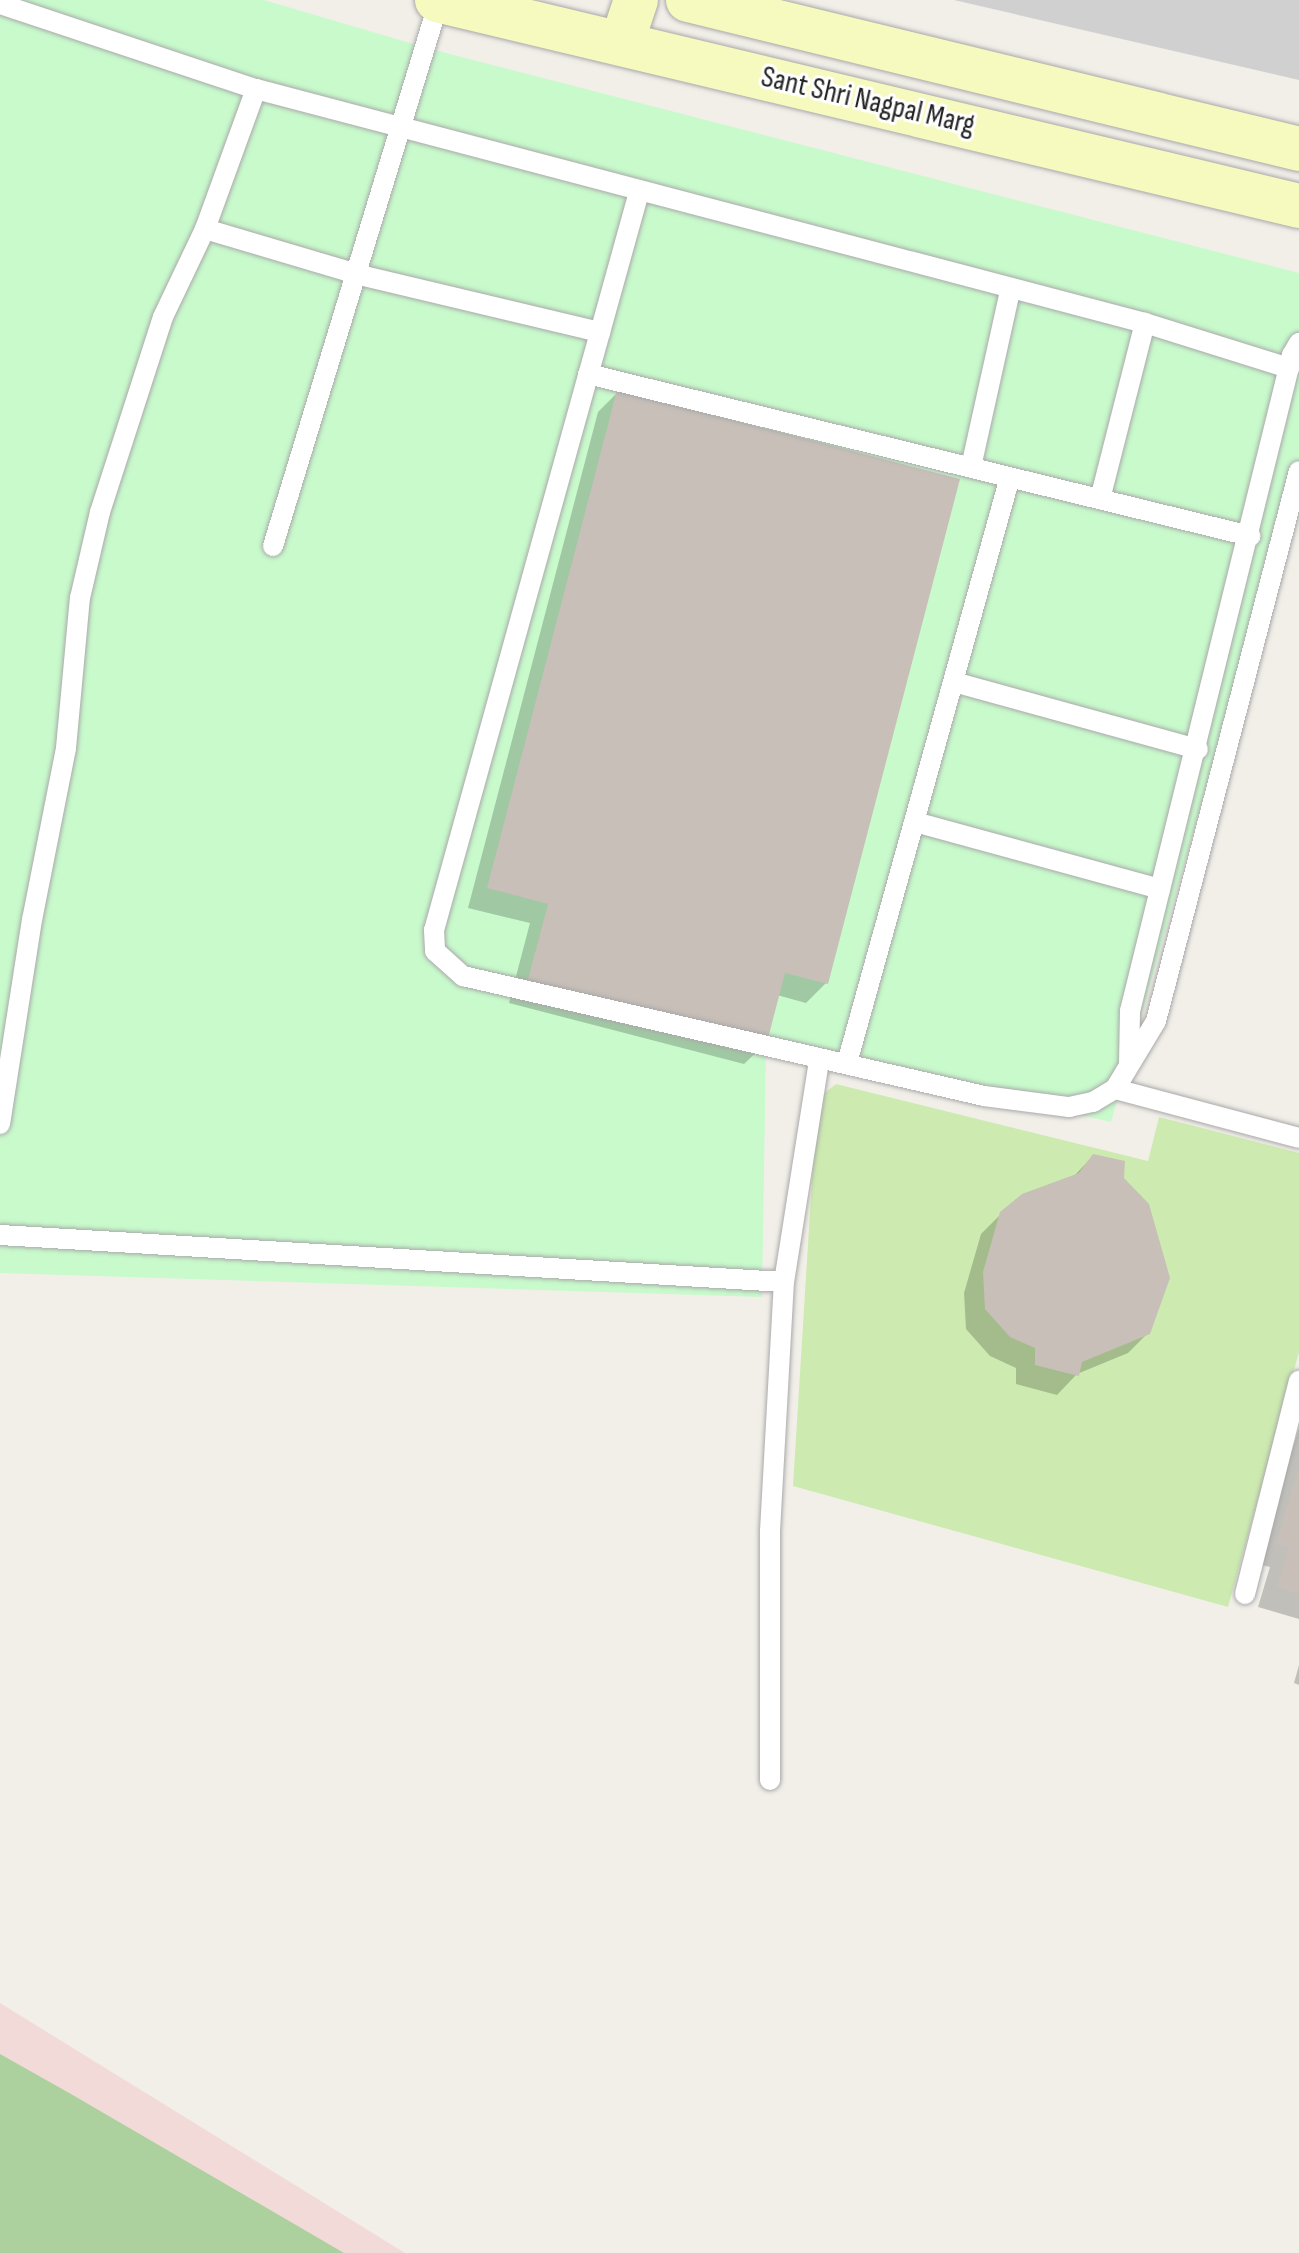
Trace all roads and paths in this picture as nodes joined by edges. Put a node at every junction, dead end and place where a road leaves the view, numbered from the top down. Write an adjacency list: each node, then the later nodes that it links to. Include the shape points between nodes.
1 (438, 0): 5 (main road, Sant Shri Nagpal Marg); 7 (lane)
2 (636, 0): 5 (main road)
3 (688, 0): 8 (main road, Sant Shri Nagpal Marg)
4 (0, 4): 6 (lane)
5 (622, 42): 10 (main road, Sant Shri Nagpal Marg)
6 (256, 89): 7 (lane); 11 (lane)
7 (402, 129): 9 (lane); 12 (lane)
8 (1299, 149)
9 (639, 192): 13 (lane); 15 (lane)
10 (1299, 206)
11 (205, 229): 12 (lane); 33 (lane, via 146,367 100,512 80,598 64,762 32,920)
12 (360, 275): 15 (lane); 24 (lane)
13 (1010, 291): 14 (lane); 19 (lane)
14 (1145, 323): 17 (lane); 22 (lane)
15 (600, 332): 18 (lane)
16 (1299, 343): 17 (lane)
17 (1289, 368): 23 (lane)
18 (588, 374): 19 (lane); 29 (lane, via 434,930 435,951 445,965 483,983)
19 (971, 467): 21 (lane)
20 (1299, 471): 31 (lane, via 1156,1021)
21 (1010, 477): 22 (lane); 25 (lane)
22 (1100, 499): 23 (lane)
23 (1250, 536): 26 (lane)
24 (273, 546)
25 (954, 682): 26 (lane); 27 (lane)
26 (1198, 749): 28 (lane)
27 (915, 822): 28 (lane); 30 (lane)
28 (1160, 889): 31 (lane, via 1130,1011)
29 (819, 1060): 30 (lane); 36 (lane)
30 (847, 1063): 32 (lane, via 1030,1104 1069,1107 1093,1102)
31 (1129, 1068): 32 (lane)
32 (1115, 1089): 34 (lane)
33 (0, 1124)
34 (1299, 1138)
35 (0, 1235): 36 (lane)
36 (784, 1282): 39 (lane, via 770,1531)
37 (1299, 1381): 38 (lane)
38 (1245, 1594)
39 (770, 1780)

